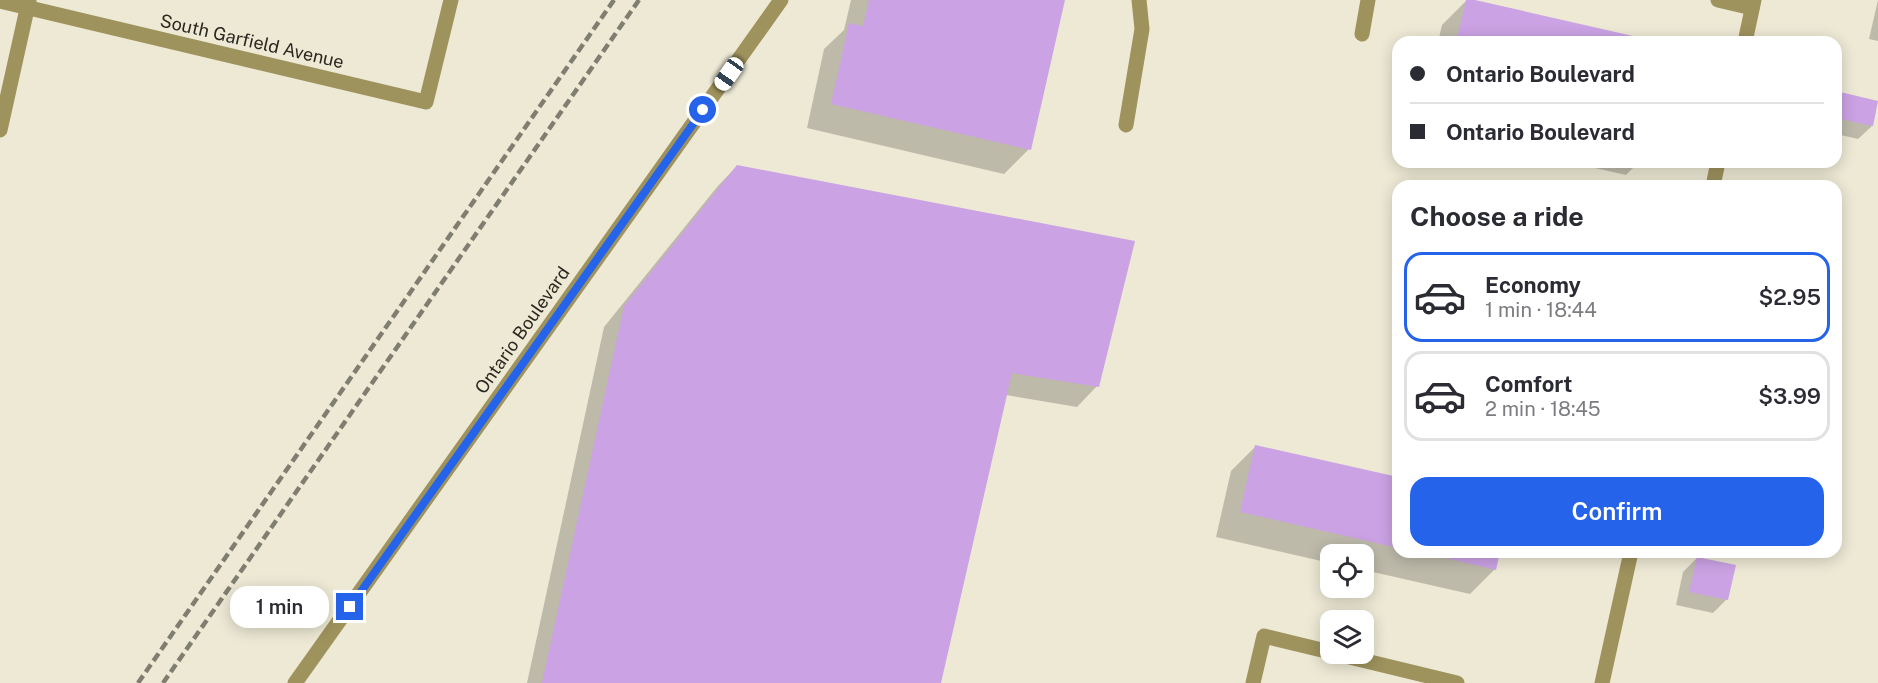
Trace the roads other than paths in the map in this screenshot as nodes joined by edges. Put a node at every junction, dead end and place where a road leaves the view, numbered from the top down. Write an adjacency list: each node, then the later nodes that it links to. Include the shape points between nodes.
1 (451, 0): 7 (street, South Garfield Avenue, via 426,102)
2 (781, 0): 16 (street, Ontario Boulevard)
3 (1139, 0): 11 (street, via 1142,29)
4 (1368, 0): 9 (street)
5 (1718, 0): 8 (street)
6 (0, 1): 7 (street, South Garfield Avenue)
7 (29, 4): 12 (street)
8 (1753, 4): 10 (street)
9 (1362, 34)
10 (1746, 36)
11 (1126, 125)
12 (0, 130)
13 (1630, 558): 19 (street)
14 (1320, 650): 17 (street, via 1264,636)
15 (1374, 663): 18 (street)
16 (296, 683)
17 (1253, 683)
18 (1456, 683)
19 (1602, 683)

